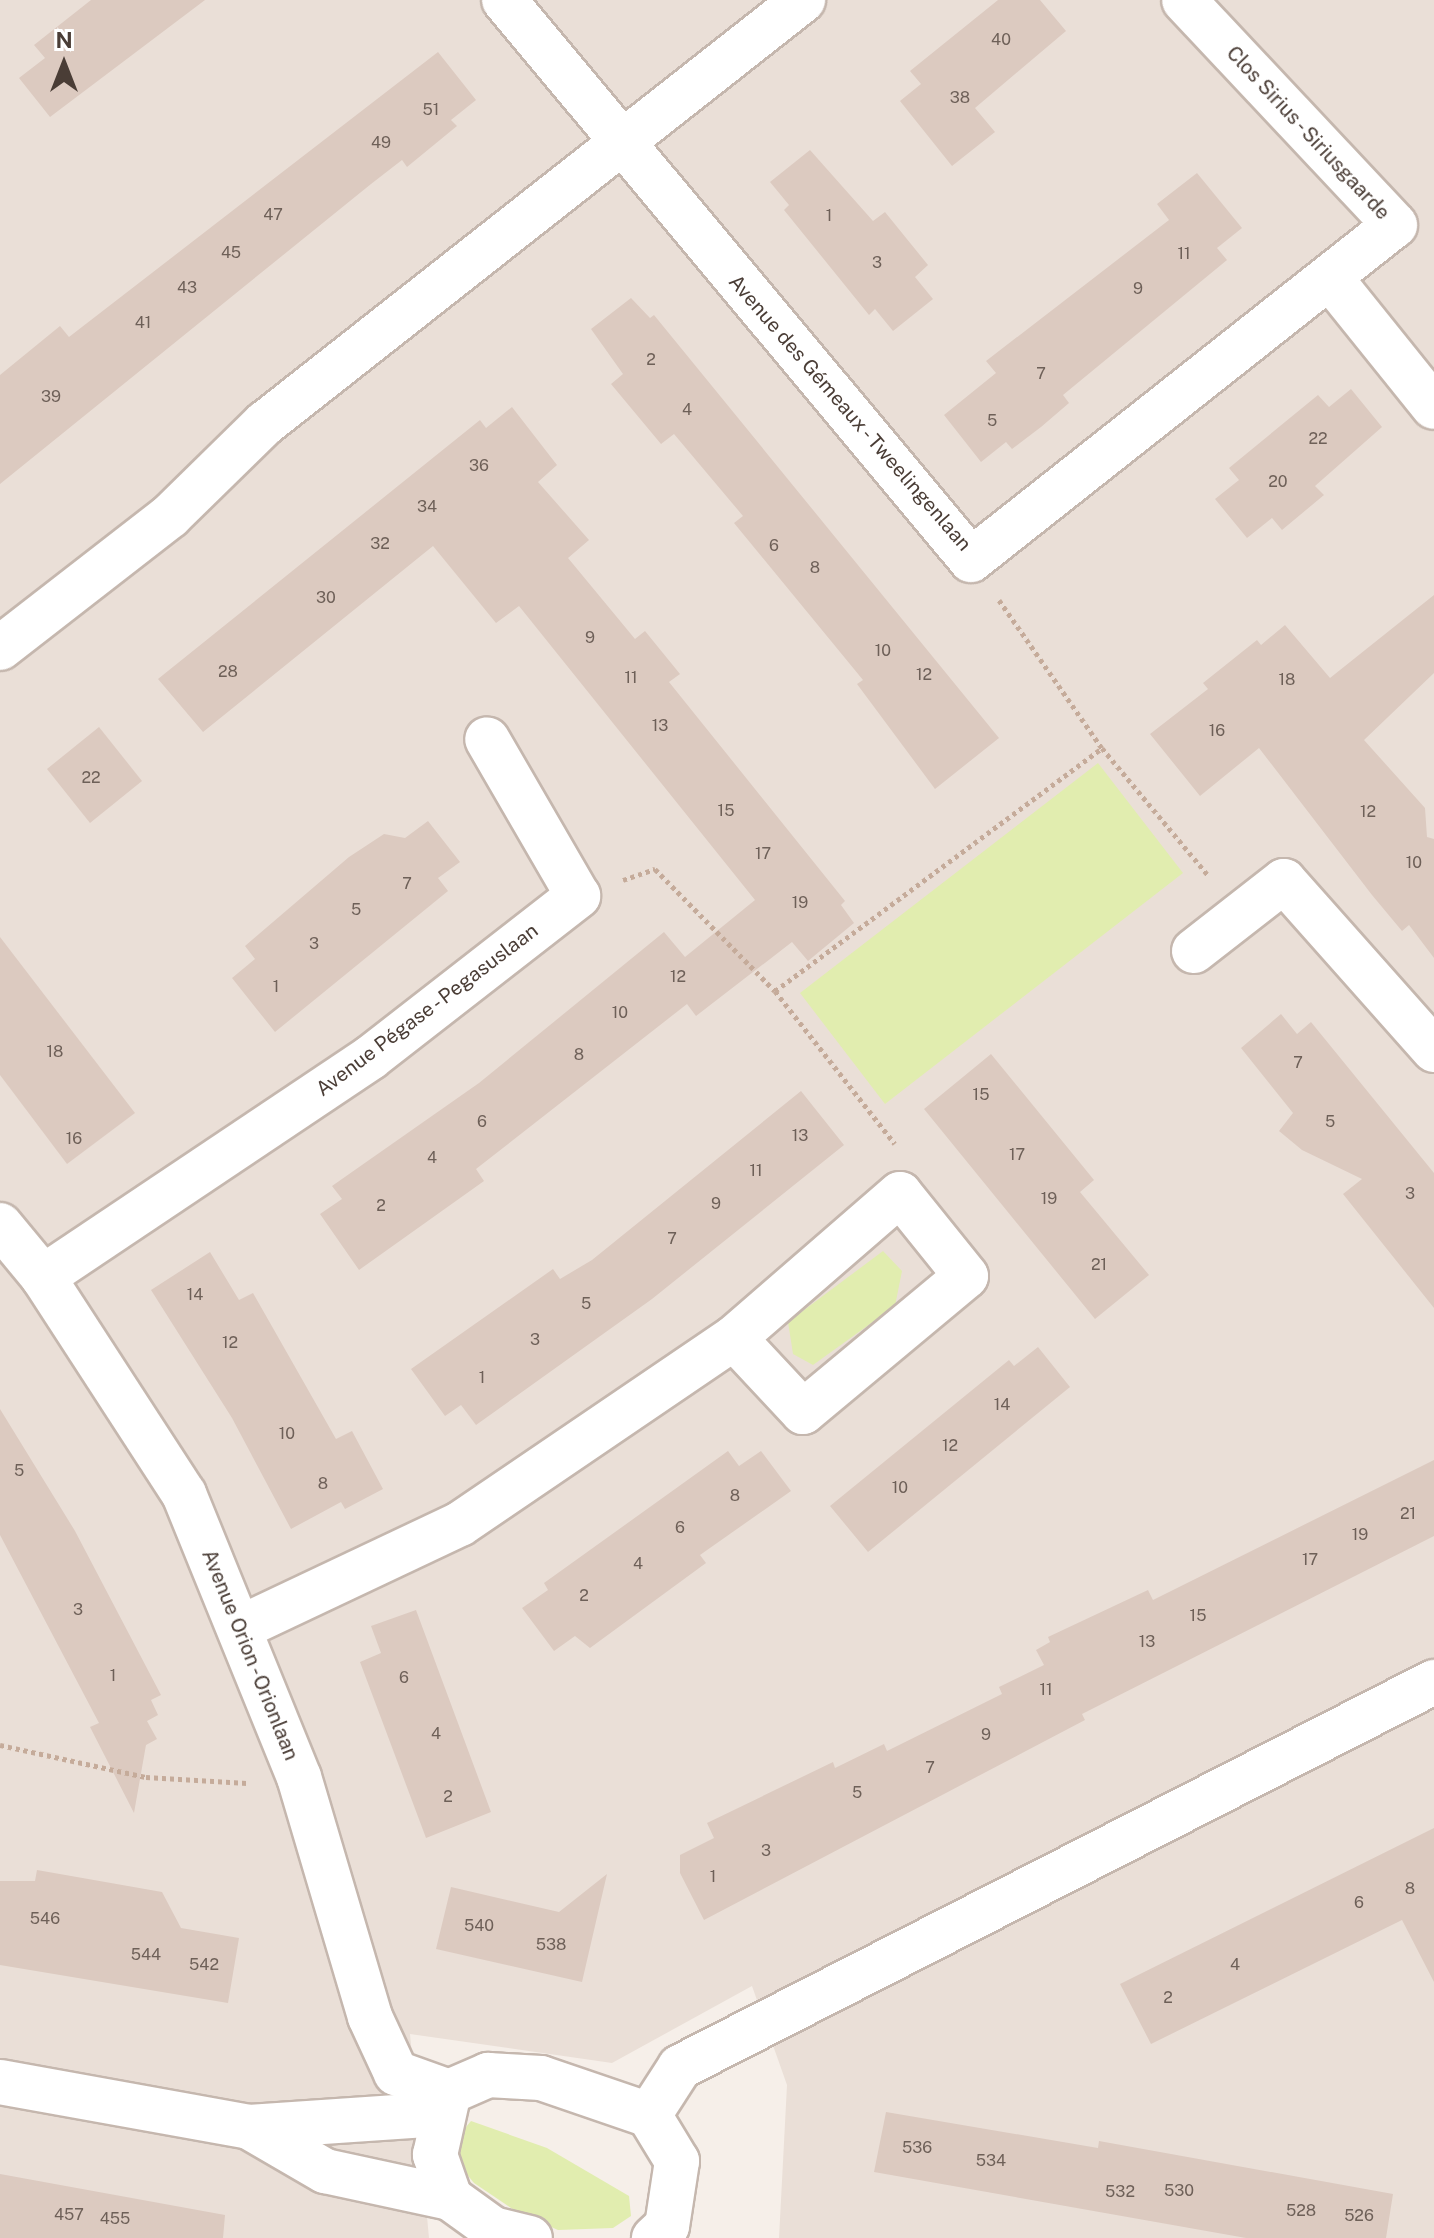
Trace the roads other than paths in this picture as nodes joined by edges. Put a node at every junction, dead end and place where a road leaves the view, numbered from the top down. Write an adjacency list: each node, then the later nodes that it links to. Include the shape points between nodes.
1 (504, 0): 4 (street, Avenue des Gémeaux - Tweelingenlaan)
2 (803, 0): 4 (street)
3 (1184, 0): 5 (street, Clos Sirius - Siriusgaarde, via 1395,225)
4 (621, 144): 5 (street, Avenue des Gémeaux - Tweelingenlaan, via 971,560); 7 (street, via 264,424 170,516)
5 (1331, 279): 6 (street)
6 (1434, 407)
7 (0, 648)
8 (487, 739): 12 (street, Avenue Pégase - Pegasuslaan, via 578,896 370,1058)
9 (1194, 951): 10 (street, via 1284,881)
10 (1434, 1050)
11 (0, 1225): 12 (street, Avenue Orion - Orionlaan)
12 (43, 1277): 14 (street, Avenue Orion - Orionlaan, via 184,1494)
13 (734, 1338): 13 (street, via 803,1412 966,1276 900,1194); 14 (street, via 460,1524)
14 (242, 1627): 17 (street, Avenue Orion - Orionlaan, via 299,1777 370,2017 396,2073)
15 (1434, 1682): 18 (street, via 680,2067)
16 (0, 2082): 19 (street)
17 (445, 2103): 18 (street, via 488,2075 541,2078); 19 (street); 20 (street, via 435,2155)
18 (649, 2115): 21 (street, via 677,2161)
19 (249, 2127): 20 (street, via 325,2171)
20 (450, 2198): 22 (street)
21 (673, 2234)
22 (506, 2235)

